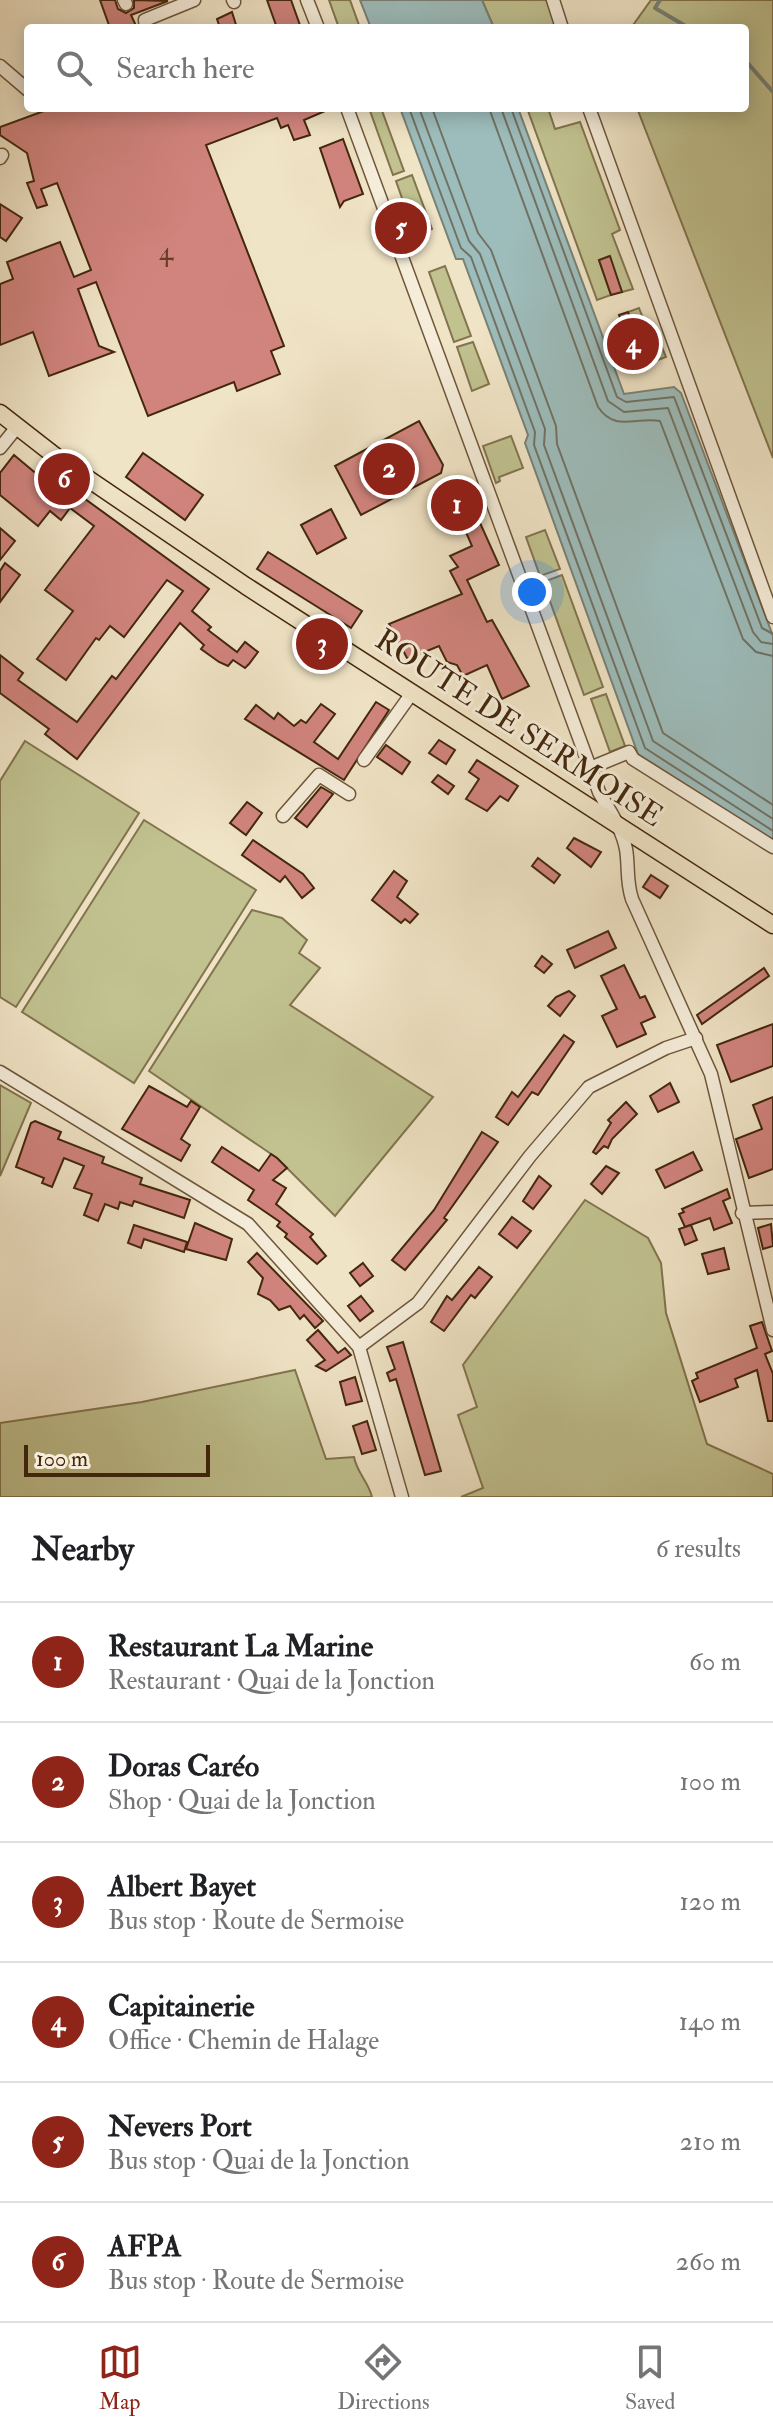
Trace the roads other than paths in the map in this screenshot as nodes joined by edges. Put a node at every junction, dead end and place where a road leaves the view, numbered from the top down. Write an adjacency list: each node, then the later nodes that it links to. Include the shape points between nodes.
1 (194, 0): 4 (street)
2 (307, 0): 5 (street)
3 (553, 0): 6 (street)
4 (146, 24)
5 (316, 24)
6 (561, 24)
7 (0, 66): 8 (street)
8 (24, 87)
9 (348, 112): 17 (street)
10 (590, 112): 14 (street)
11 (0, 413): 12 (main road, ROUTE DE SERMOISE)
12 (17, 427): 13 (street); 15 (main road, ROUTE DE SERMOISE)
13 (0, 448)
14 (773, 617)
15 (412, 693): 16 (street); 20 (main road, ROUTE DE SERMOISE)
16 (364, 760)
17 (590, 768): 20 (street); 21 (street, via 629,752)
18 (349, 794): 19 (street, via 319,775)
19 (283, 816)
20 (618, 825): 22 (main road, ROUTE DE SERMOISE); 23 (street, via 631,898)
21 (773, 847)
22 (773, 925)
23 (696, 1038): 26 (street, via 711,1074); 28 (street, via 589,1087 418,1303)
24 (0, 1072): 28 (street, via 248,1224)
25 (773, 1212): 26 (street)
26 (742, 1213): 27 (street)
27 (773, 1330)
28 (359, 1347): 29 (street)
29 (402, 1497)

